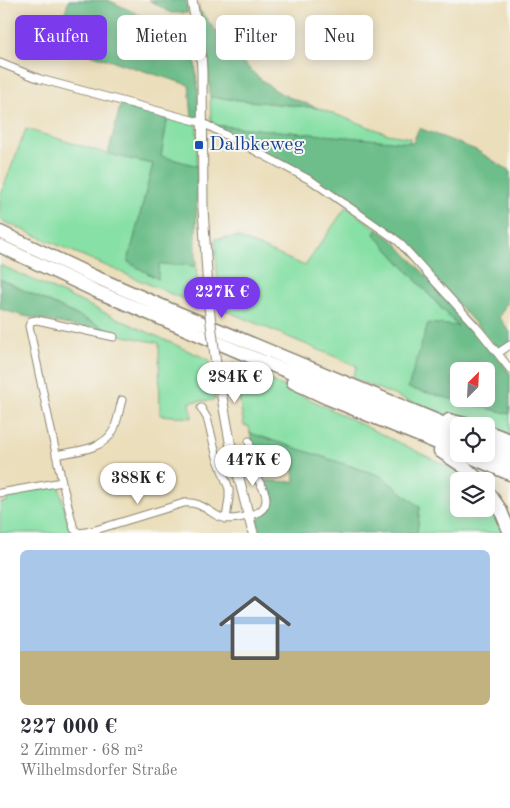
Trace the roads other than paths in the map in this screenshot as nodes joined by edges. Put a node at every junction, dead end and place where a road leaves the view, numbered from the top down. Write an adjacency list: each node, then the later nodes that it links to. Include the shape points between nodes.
1 (192, 0): 3 (street, via 202,62)
2 (0, 63): 3 (street, via 40,79)
3 (203, 123): 9 (street, via 312,181 398,241); 33 (street, bridge, via 209,307 231,448)
4 (0, 232): 12 (highway, via 171,310)
5 (0, 246): 8 (highway)
6 (114, 337): 24 (street, via 31,321 29,326)
7 (510, 345): 9 (street)
8 (242, 353): 15 (highway, via 294,383); 18 (highway)
9 (498, 353): 10 (street)
10 (510, 369)
11 (122, 400): 24 (street, via 113,432 108,438 92,447)
12 (398, 405): 14 (highway); 16 (highway)
13 (201, 408): 34 (street, via 229,489)
14 (450, 420)
15 (390, 423): 22 (highway); 28 (highway, via 455,460)
16 (450, 426)
17 (495, 434): 19 (highway)
18 (450, 437)
19 (510, 440)
20 (249, 441): 33 (street, via 257,479 266,500 260,512)
21 (495, 446): 23 (highway)
22 (450, 448)
23 (510, 452)
24 (56, 456): 30 (street)
25 (495, 456): 27 (highway)
26 (482, 462): 29 (highway)
27 (510, 462)
28 (470, 472)
29 (510, 474)
30 (62, 482): 31 (street); 36 (street, via 74,529)
31 (0, 493)
32 (495, 502): 38 (highway)
33 (248, 516): 34 (street); 37 (street)
34 (226, 519): 35 (street, via 188,502)
35 (92, 532): 36 (street)
36 (80, 533)
37 (253, 533)
38 (510, 533)

